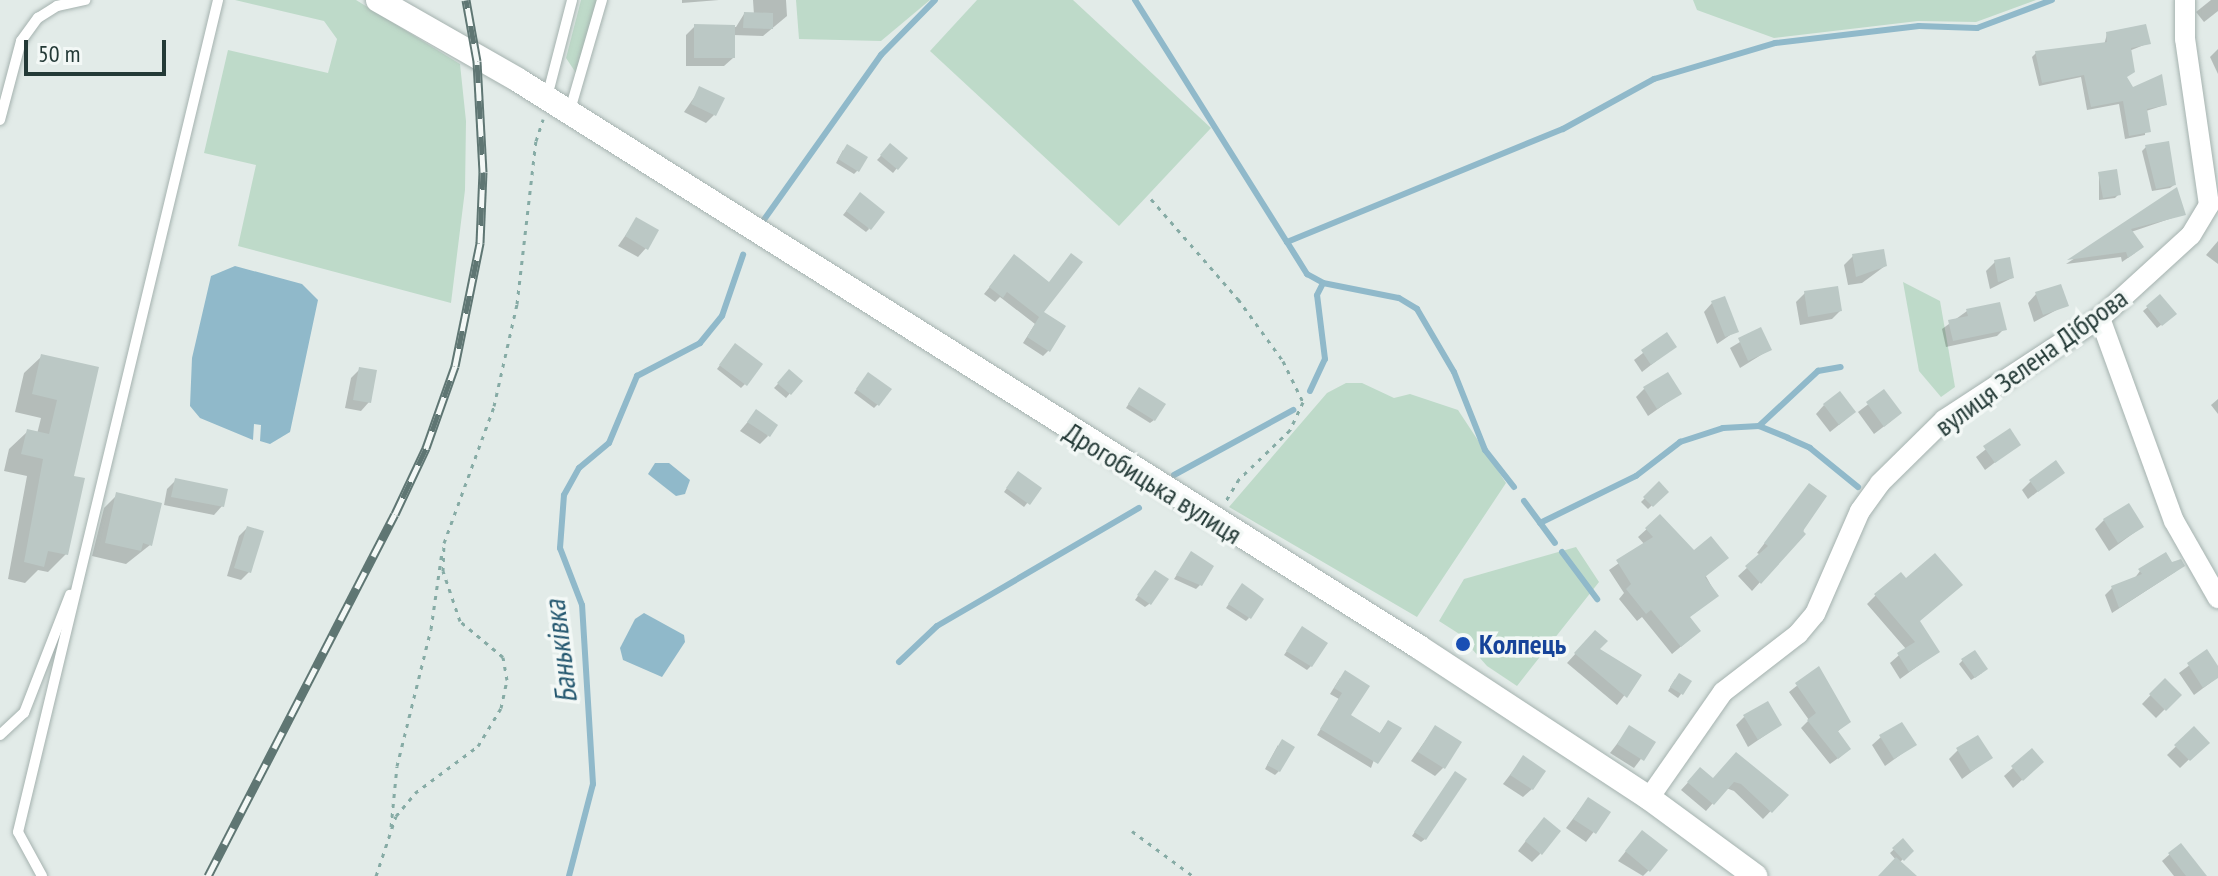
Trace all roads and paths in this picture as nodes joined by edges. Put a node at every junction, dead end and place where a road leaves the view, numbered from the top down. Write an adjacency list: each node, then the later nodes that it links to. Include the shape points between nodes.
1 (85, 0): 8 (lane, via 57,6 38,18 21,41)
2 (218, 0): 14 (lane)
3 (378, 0): 7 (street, Дрогобицька вулиця)
4 (572, 0): 7 (lane)
5 (602, 0): 7 (lane)
6 (2185, 0): 10 (street, вулиця Зелена Діброва, via 2185,39)
7 (556, 104): 12 (street, Дрогобицька вулиця); 13 (path, via 536,141 517,304 494,406)
8 (0, 120)
9 (1151, 199): 12 (path, via 1238,299 1283,361 1303,402 1290,430 1239,479)
10 (2214, 203): 11 (street, вулиця Зелена Діброва, via 2171,258)
11 (2100, 318): 15 (street, via 2174,521); 17 (street, вулиця Зелена Діброва, via 1944,420 1880,483 1860,511 1815,614 1798,634 1723,692)
12 (1213, 522): 17 (street, Дрогобицька вулиця)
13 (444, 543): 18 (path, via 431,629 397,766); 18 (path, via 443,571 460,621 503,657 507,680 501,708 478,746 415,793)
14 (81, 572): 16 (lane, via 24,713); 20 (lane, via 18,832)
15 (2218, 598)
16 (0, 735)
17 (1649, 798): 23 (street, Дрогобицька вулиця)
18 (391, 831): 21 (path)
19 (1132, 831): 22 (path)
20 (42, 876)
21 (376, 876)
22 (1193, 876)
23 (1755, 876)

